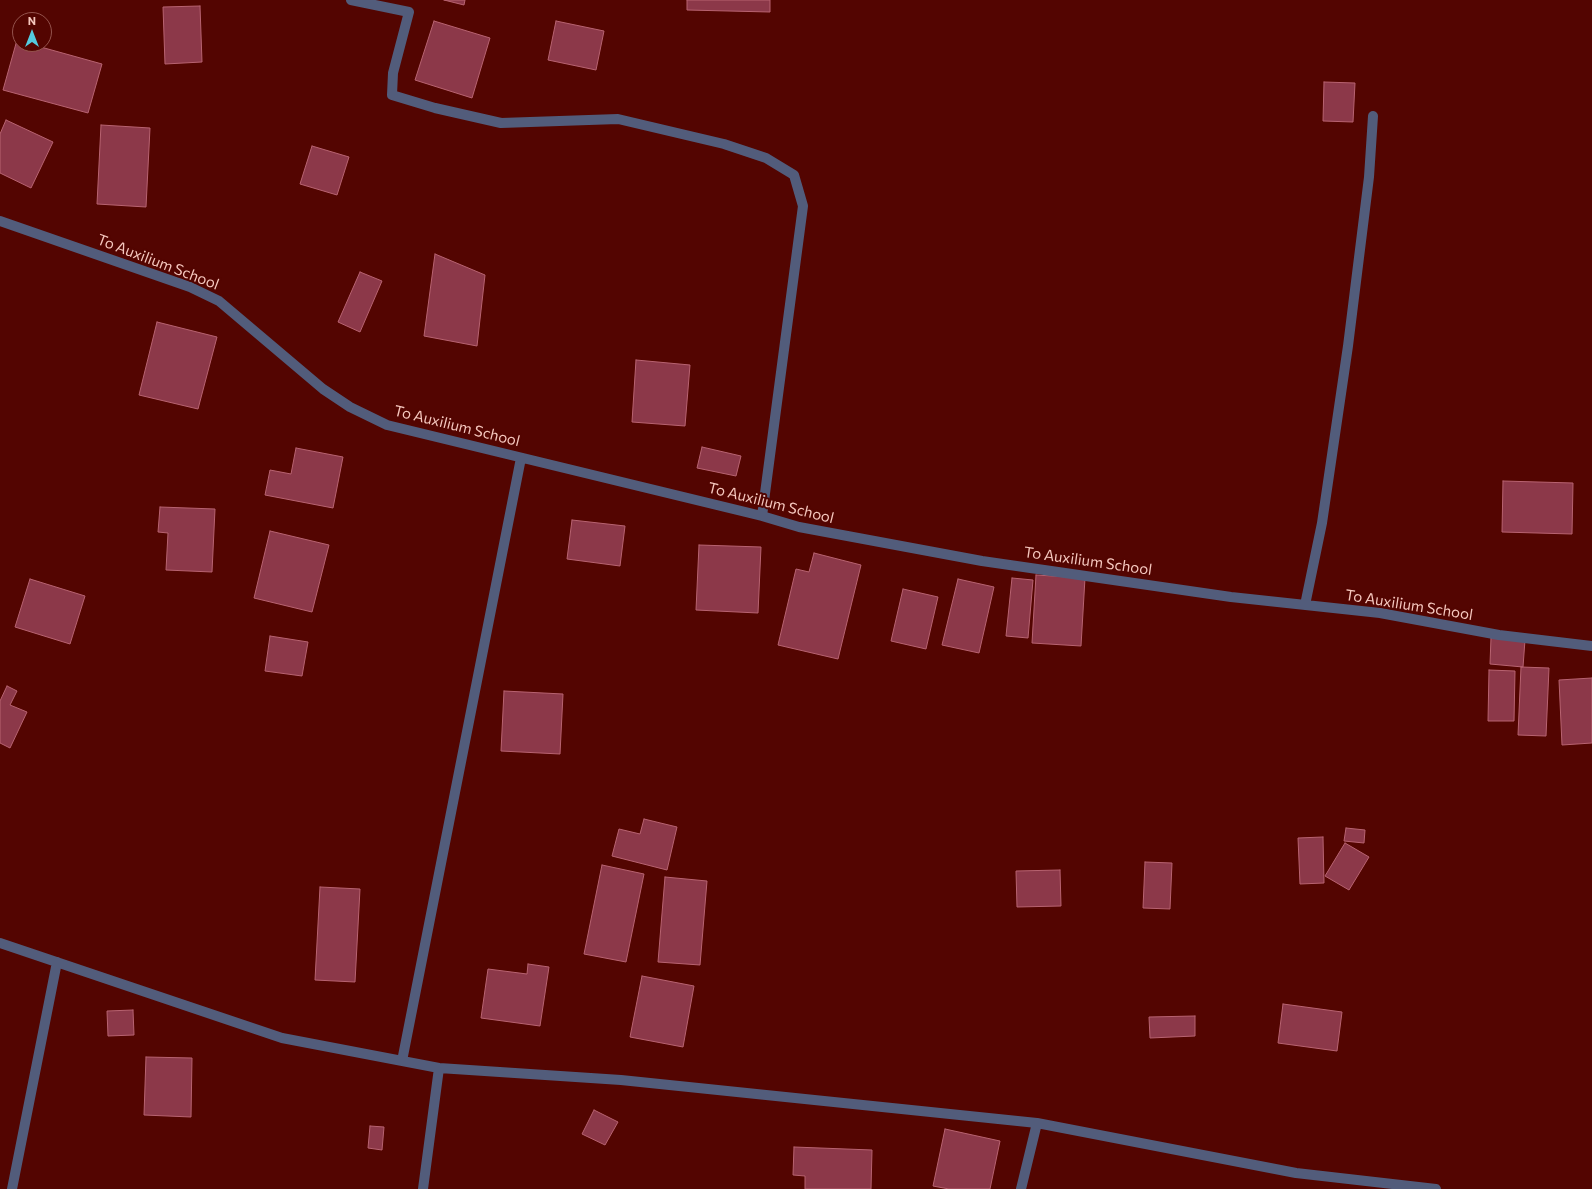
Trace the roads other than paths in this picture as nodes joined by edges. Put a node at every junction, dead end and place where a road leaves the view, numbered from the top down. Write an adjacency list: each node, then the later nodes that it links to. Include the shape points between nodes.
1 (351, 0): 5 (street, via 409,12 393,73 392,95 501,123 618,119 766,158 794,175 803,206)
2 (1373, 116): 6 (street, via 1369,177 1348,346 1322,523)
3 (0, 221): 4 (street, To Auxilium School, via 190,287 219,301 323,389 350,408 387,425)
4 (521, 458): 5 (street, To Auxilium School); 10 (street)
5 (762, 516): 6 (street, To Auxilium School, via 799,527 982,561 1231,597)
6 (1305, 605): 7 (street, To Auxilium School, via 1380,614 1500,635)
7 (1592, 646)
8 (0, 943): 9 (street)
9 (57, 962): 10 (street, via 282,1038); 13 (street)
10 (402, 1061): 11 (street)
11 (439, 1068): 12 (street, via 620,1080); 14 (street)
12 (1037, 1123): 15 (street); 16 (street, via 1296,1173)
13 (12, 1189)
14 (423, 1189)
15 (1021, 1189)
16 (1436, 1189)

